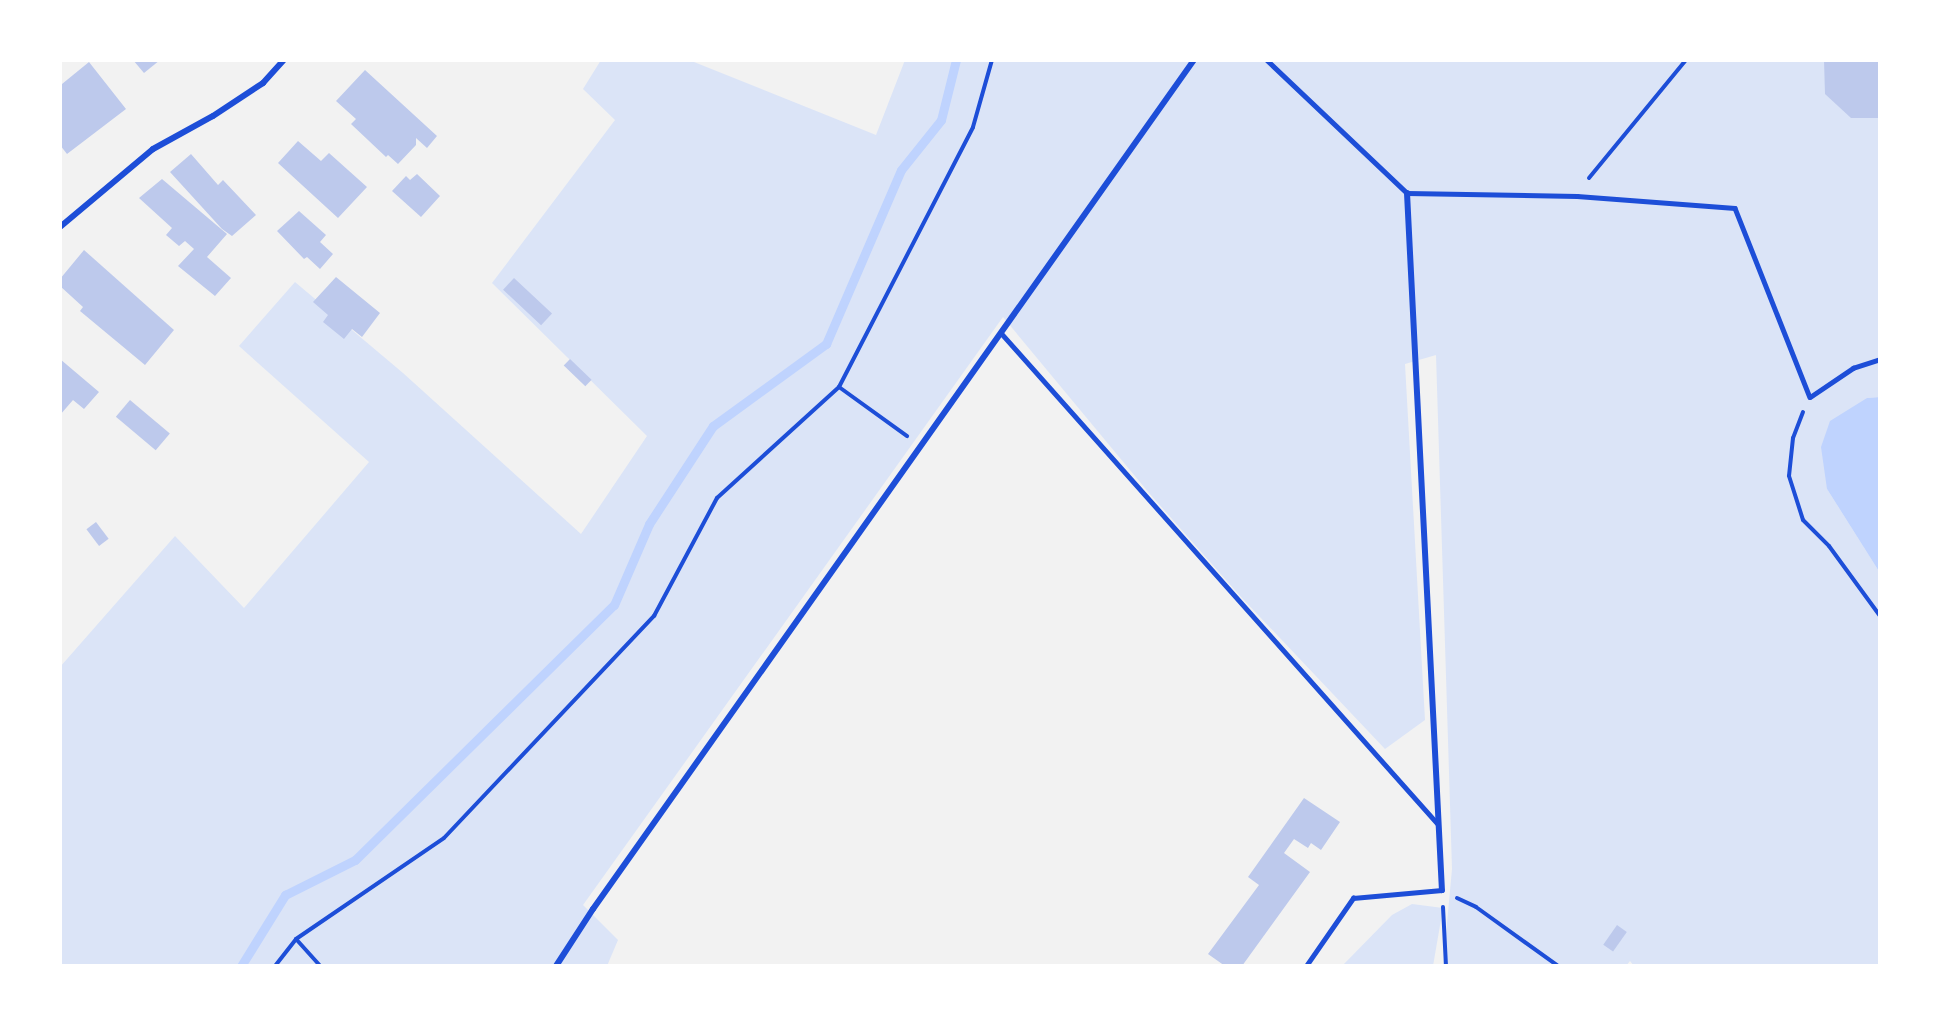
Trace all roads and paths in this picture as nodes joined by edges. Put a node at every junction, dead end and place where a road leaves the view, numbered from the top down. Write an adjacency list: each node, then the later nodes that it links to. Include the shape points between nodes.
1 (284, 60): 8 (street, via 263,83 153,149)
2 (992, 60): 11 (path, via 973,127)
3 (1194, 60): 9 (street)
4 (1268, 60): 6 (lane)
5 (1686, 60): 7 (path, via 1595,168)
6 (1407, 193): 7 (lane); 15 (street)
7 (1577, 196): 12 (lane, via 1735,208)
8 (60, 226)
9 (1002, 333): 13 (street); 15 (lane)
10 (1880, 359): 12 (lane, via 1853,368)
11 (839, 387): 13 (path); 17 (path, via 717,498 654,616 444,838)
12 (1810, 397): 14 (path, via 1793,438 1789,476 1803,520 1829,546)
13 (921, 446): 20 (street)
14 (1880, 616)
15 (1438, 824): 16 (street)
16 (1442, 890): 21 (lane, via 1353,898); 22 (path); 23 (path, via 1476,907)
17 (296, 939): 18 (path); 19 (path)
18 (275, 966)
19 (320, 966)
20 (556, 966)
21 (1306, 966)
22 (1446, 966)
23 (1558, 966)

